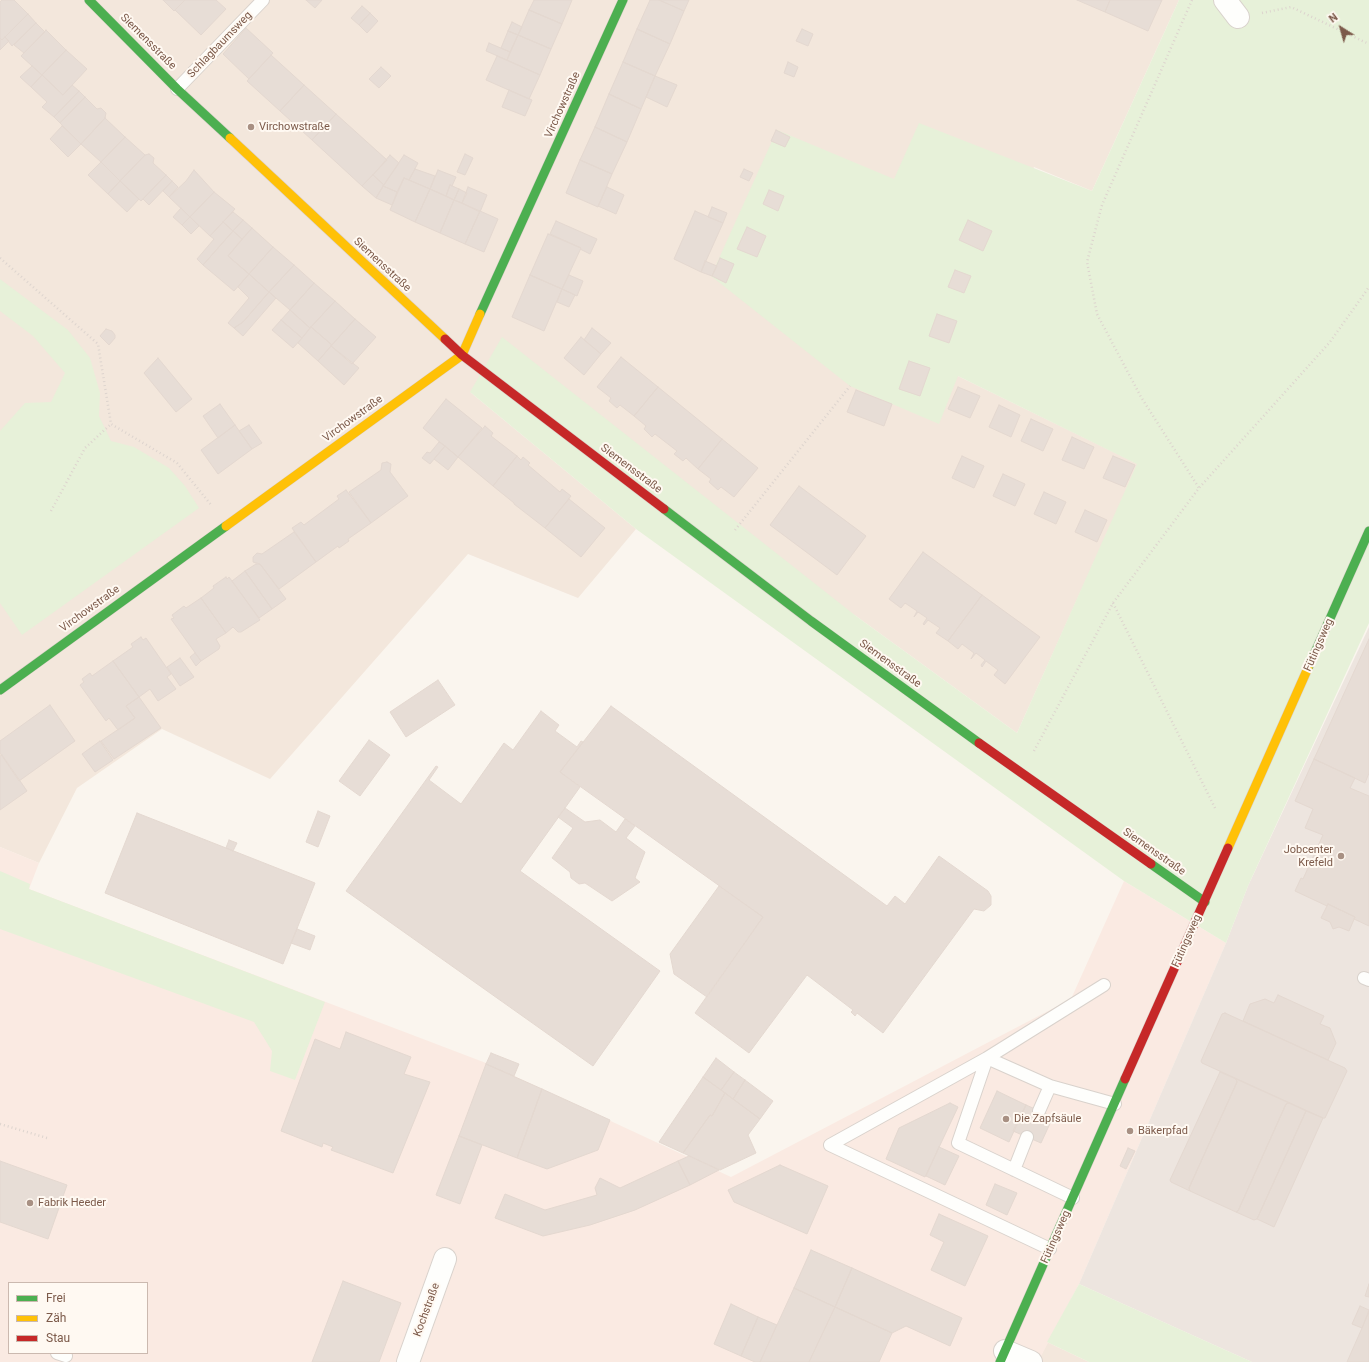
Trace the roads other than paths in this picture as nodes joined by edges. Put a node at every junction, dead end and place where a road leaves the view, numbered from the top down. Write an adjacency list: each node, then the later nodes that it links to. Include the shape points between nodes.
1 (89, 0): 6 (street, Siemensstraße)
2 (263, 0): 6 (lane, Schlagbaumsweg)
3 (624, 0): 7 (street, Virchowstraße)
4 (1225, 0): 5 (street)
5 (1238, 17)
6 (177, 89): 7 (street, Siemensstraße)
7 (462, 355): 10 (street, Virchowstraße); 11 (street, Siemensstraße, via 811,621)
8 (1369, 531): 9 (street, Fütingsweg)
9 (1365, 549): 11 (street, Fütingsweg)
10 (0, 690)
11 (1204, 902): 15 (street, Fütingsweg)
12 (1104, 985): 13 (lane)
13 (987, 1058): 14 (lane); 18 (lane, via 958,1143); 20 (lane, via 830,1145)
14 (1050, 1086): 15 (lane); 16 (lane)
15 (1115, 1104): 19 (street, Fütingsweg)
16 (1039, 1111)
17 (1027, 1137): 18 (lane)
18 (1014, 1170): 19 (lane)
19 (1073, 1198): 20 (street, Fütingsweg)
20 (1050, 1249): 22 (street, Fütingsweg)
21 (445, 1259): 23 (street, Kochstraße)
22 (1003, 1356): 24 (street, Fütingsweg)
23 (408, 1362)
24 (1030, 1362)

